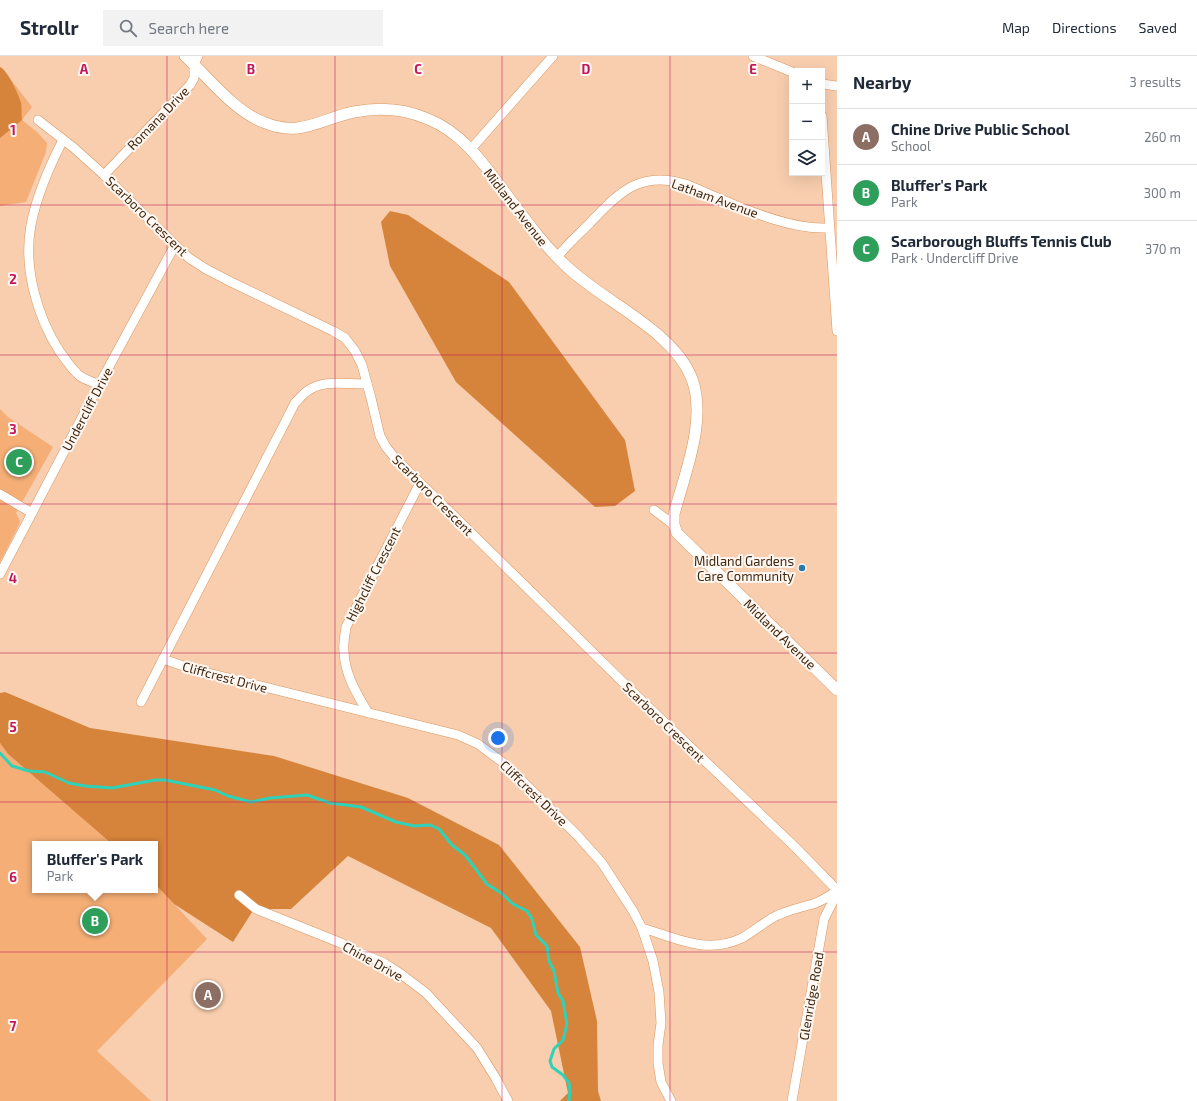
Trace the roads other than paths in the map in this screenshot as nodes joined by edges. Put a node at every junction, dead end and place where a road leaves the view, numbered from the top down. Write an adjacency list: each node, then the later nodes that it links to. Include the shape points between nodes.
1 (185, 56): 4 (street, Midland Avenue)
2 (553, 56): 11 (street)
3 (753, 56): 5 (street)
4 (196, 60): 11 (street, Midland Avenue, via 234,104 248,115 276,127 304,128 353,112 395,110 418,115 439,124); 12 (street, Romana Drive, via 194,78 190,85)
5 (789, 71)
6 (825, 84): 7 (street)
7 (837, 86)
8 (38, 120): 9 (street, Scarboro Crescent)
9 (63, 140): 12 (street, Scarboro Crescent); 18 (street, via 46,175 30,226 31,276 44,322 54,343 79,375)
10 (824, 140): 13 (street)
11 (471, 149): 15 (street, Midland Avenue)
12 (104, 175): 14 (street, Scarboro Crescent)
13 (829, 228): 15 (street, Latham Avenue, via 790,224 685,184 671,180 654,180 641,182 625,190); 16 (street)
14 (175, 245): 17 (street, Scarboro Crescent, via 206,269 345,338 362,365); 18 (street, Undercliff Drive)
15 (557, 257): 23 (street, Midland Avenue, via 580,278 664,340 688,369 697,402 697,426 674,514)
16 (837, 331)
17 (367, 384): 19 (street, Scarboro Crescent, via 377,427 386,447); 25 (street, Cliffcrest Drive, via 318,385 295,403)
18 (99, 385): 22 (street, Undercliff Drive)
19 (420, 482): 28 (street, Highcliff Crescent, via 346,627 346,668 352,685); 29 (street, Scarboro Crescent, via 637,696 794,846)
20 (0, 494): 22 (street)
21 (654, 510): 23 (street, Midland Avenue)
22 (32, 513): 24 (street, Undercliff Drive)
23 (674, 526): 26 (street, Midland Avenue, via 677,533 696,553)
24 (0, 574)
25 (163, 659): 27 (street, Cliffcrest Drive); 28 (street, Cliffcrest Drive, via 192,669)
26 (837, 690)
27 (141, 702)
28 (368, 713): 31 (street, Cliffcrest Drive, via 458,735 478,744 505,764 602,863)
29 (837, 891): 31 (street, via 823,900 777,916 741,938 721,944 691,944); 34 (street, Glenridge Road, via 824,919)
30 (239, 895): 32 (street, Chine Drive, via 256,909 341,943 384,964 426,993 477,1048)
31 (642, 928): 33 (street, Cliffcrest Drive, via 653,961 659,992 660,1082)
32 (508, 1101)
33 (671, 1101)
34 (792, 1101)

